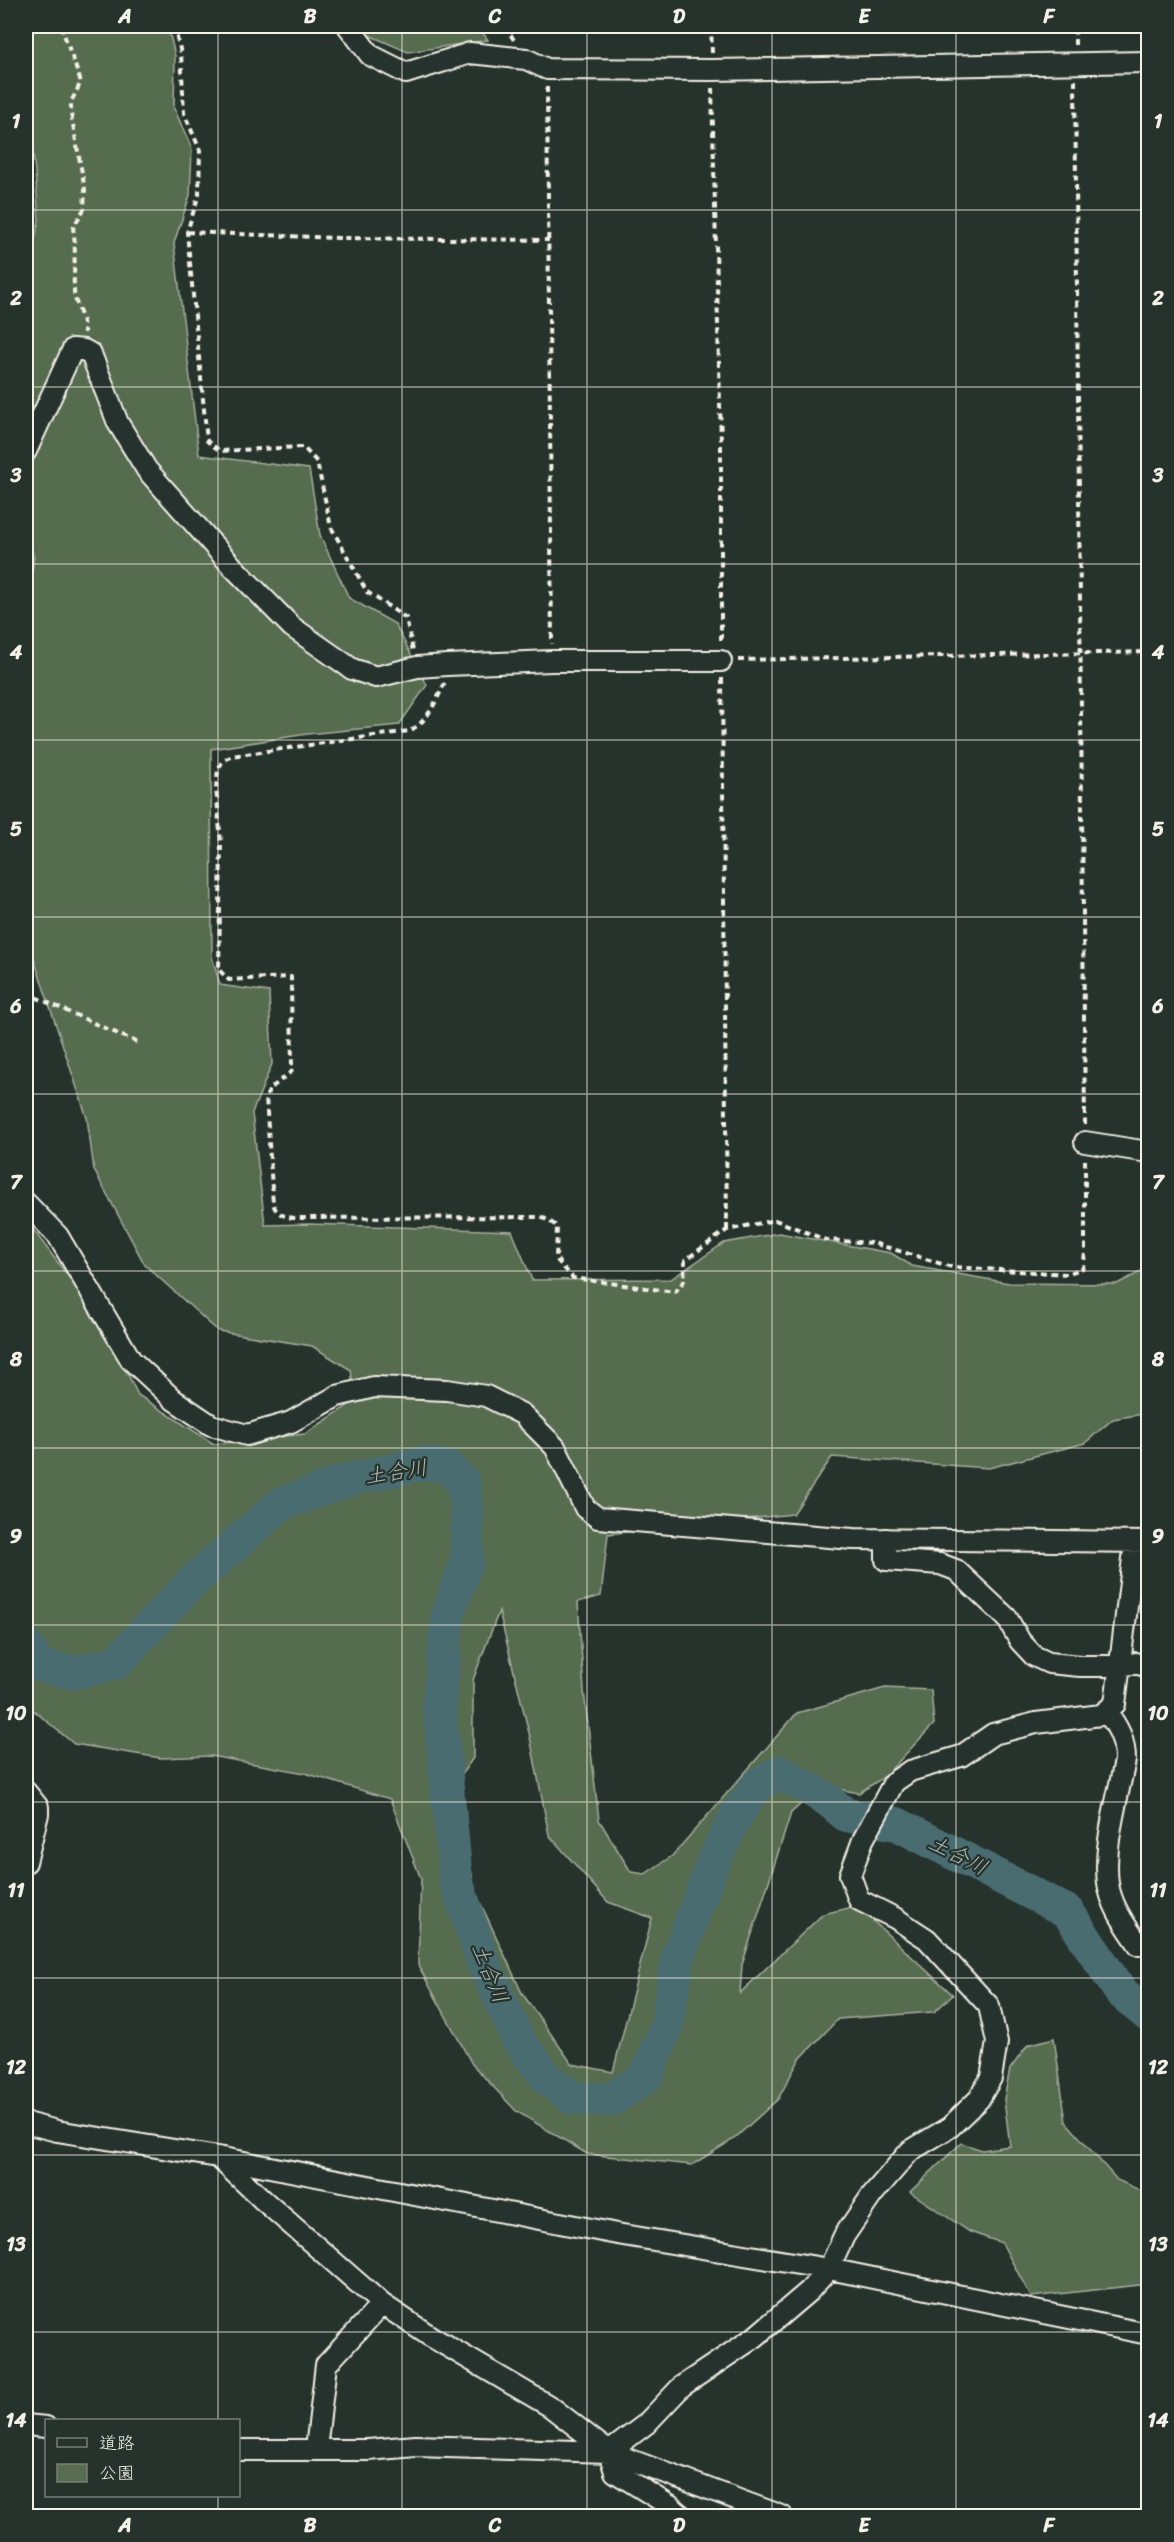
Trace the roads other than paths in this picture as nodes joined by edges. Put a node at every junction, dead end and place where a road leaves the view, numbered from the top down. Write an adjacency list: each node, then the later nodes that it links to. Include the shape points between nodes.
1 (348, 26): 2 (street, via 370,55 406,73 470,53 526,59 547,69)
2 (1149, 62)
3 (26, 451): 4 (street, via 73,349 91,354 118,423 147,470 292,627 352,669 376,677 417,667 447,665)
4 (721, 661)
5 (1085, 1142): 6 (street)
6 (1149, 1152)
7 (26, 1203): 8 (street, via 58,1236 131,1360 174,1400 212,1425 247,1435 291,1422 337,1396 374,1387 486,1396 522,1414 555,1447 585,1508 598,1518)
8 (886, 1539): 9 (street); 10 (street, via 886,1560 940,1564 956,1570 1007,1618 1034,1656 1049,1663)
9 (1142, 1542): 10 (street)
10 (1121, 1666): 11 (street); 12 (street, via 1115,1704)
11 (1149, 1667)
12 (1106, 1711): 15 (street, via 1121,1732 1125,1747 1107,1856 1108,1885 1120,1918); 18 (street, via 1078,1720 1036,1723 993,1734 961,1756 910,1771 894,1782 863,1840 850,1875 859,1900 911,1929 942,1955 989,2006 997,2042 991,2078 979,2099 950,2127 910,2151 866,2203 844,2236)
13 (26, 1792): 14 (street, via 38,1806 38,1814)
14 (26, 1862)
15 (1138, 1945)
16 (26, 2123): 17 (street)
17 (218, 2157): 18 (street, via 617,2234); 19 (street)
18 (830, 2269): 20 (street); 25 (street, via 755,2337 682,2386 646,2424)
19 (382, 2304): 23 (street, via 326,2365); 25 (street, via 551,2407)
20 (1149, 2334)
21 (26, 2425): 22 (street)
22 (45, 2427)
23 (316, 2449): 24 (street); 25 (street, via 416,2446)
24 (240, 2450)
25 (609, 2452): 26 (street, via 615,2472); 27 (street)
26 (682, 2517)
27 (782, 2517)

